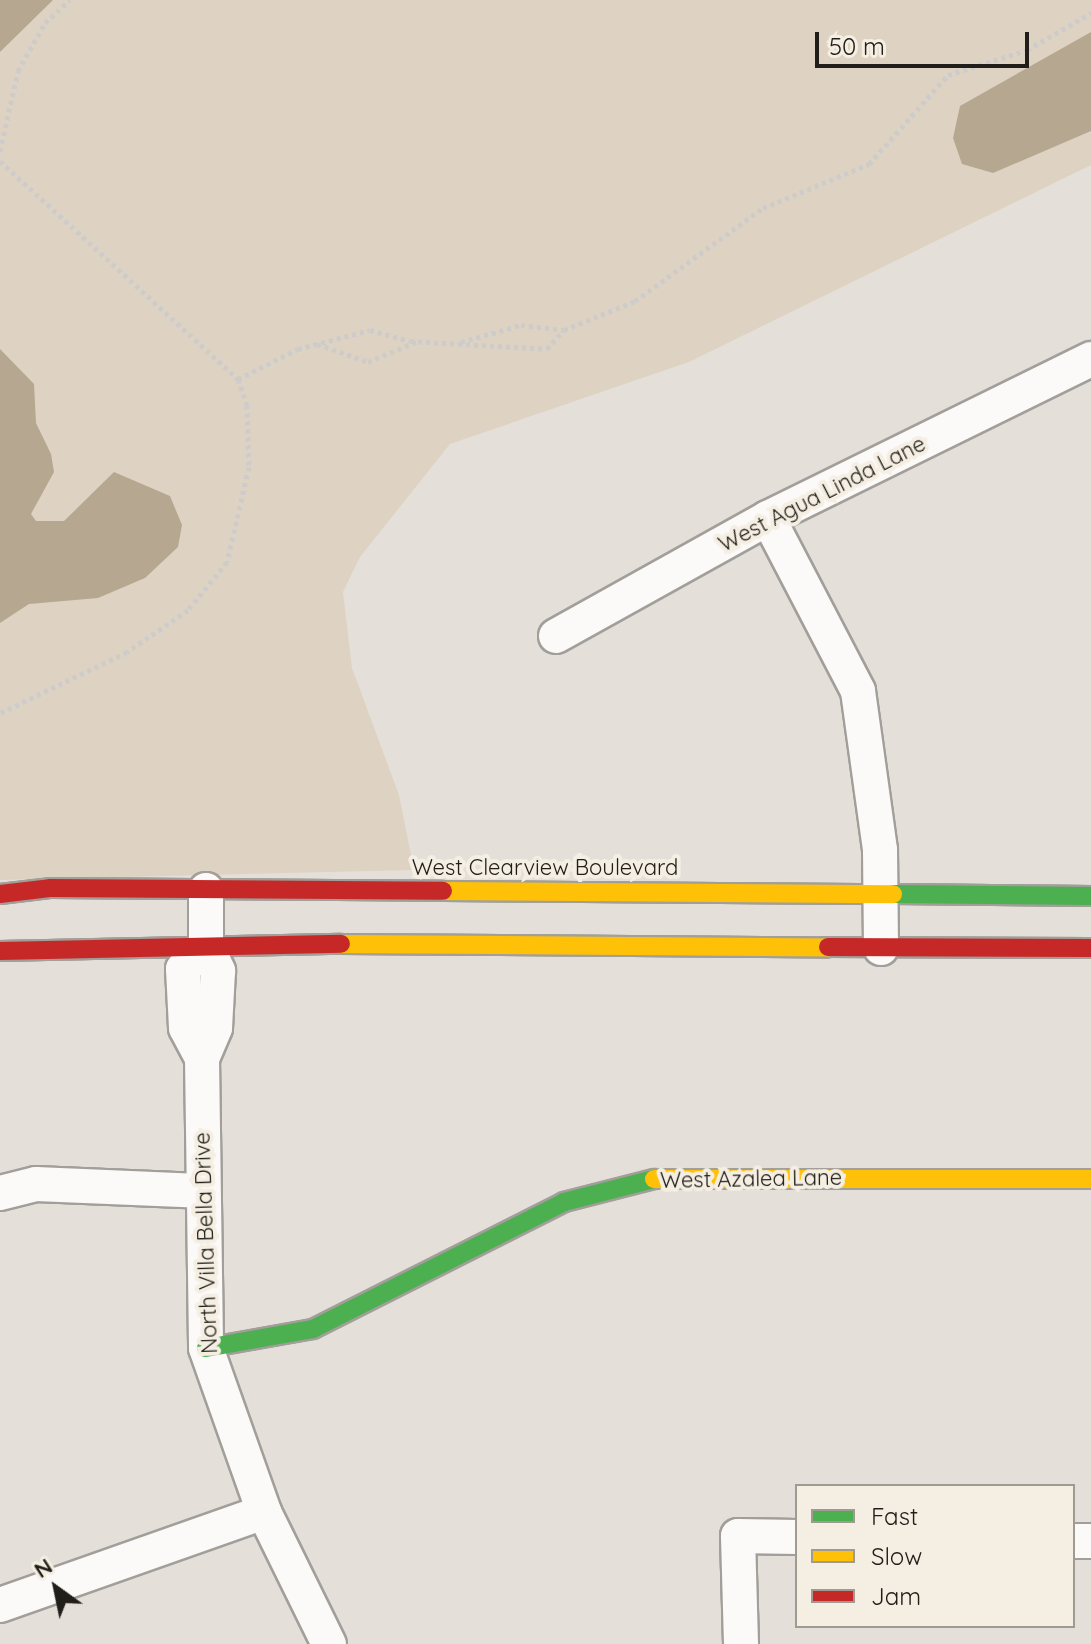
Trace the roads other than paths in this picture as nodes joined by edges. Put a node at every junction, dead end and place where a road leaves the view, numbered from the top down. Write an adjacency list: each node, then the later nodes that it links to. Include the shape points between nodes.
1 (1091, 359): 2 (street, West Agua Linda Lane)
2 (768, 518): 3 (street, West Agua Linda Lane); 5 (street, via 858,691)
3 (556, 636)
4 (206, 890): 5 (street, West Clearview Boulevard); 6 (street, West Clearview Boulevard); 8 (street, North Villa Bella Drive)
5 (884, 893): 7 (street, West Clearview Boulevard); 9 (street)
6 (0, 894)
7 (1091, 896)
8 (206, 945): 9 (street); 11 (street); 13 (street, North Villa Bella Drive, via 218,971 215,1028 202,1058)
9 (881, 948): 10 (street)
10 (1091, 948)
11 (0, 951)
12 (1091, 1179): 15 (street, West Azalea Lane, via 673,1176 624,1185 564,1202 313,1329)
13 (200, 1191): 14 (street, via 36,1184); 15 (street, North Villa Bella Drive)
14 (0, 1193)
15 (206, 1348): 16 (street, North Villa Bella Drive)
16 (264, 1512): 18 (street); 19 (street, North Villa Bella Drive)
17 (795, 1537): 20 (street, via 738,1536)
18 (0, 1605)
19 (329, 1644)
20 (741, 1644)

